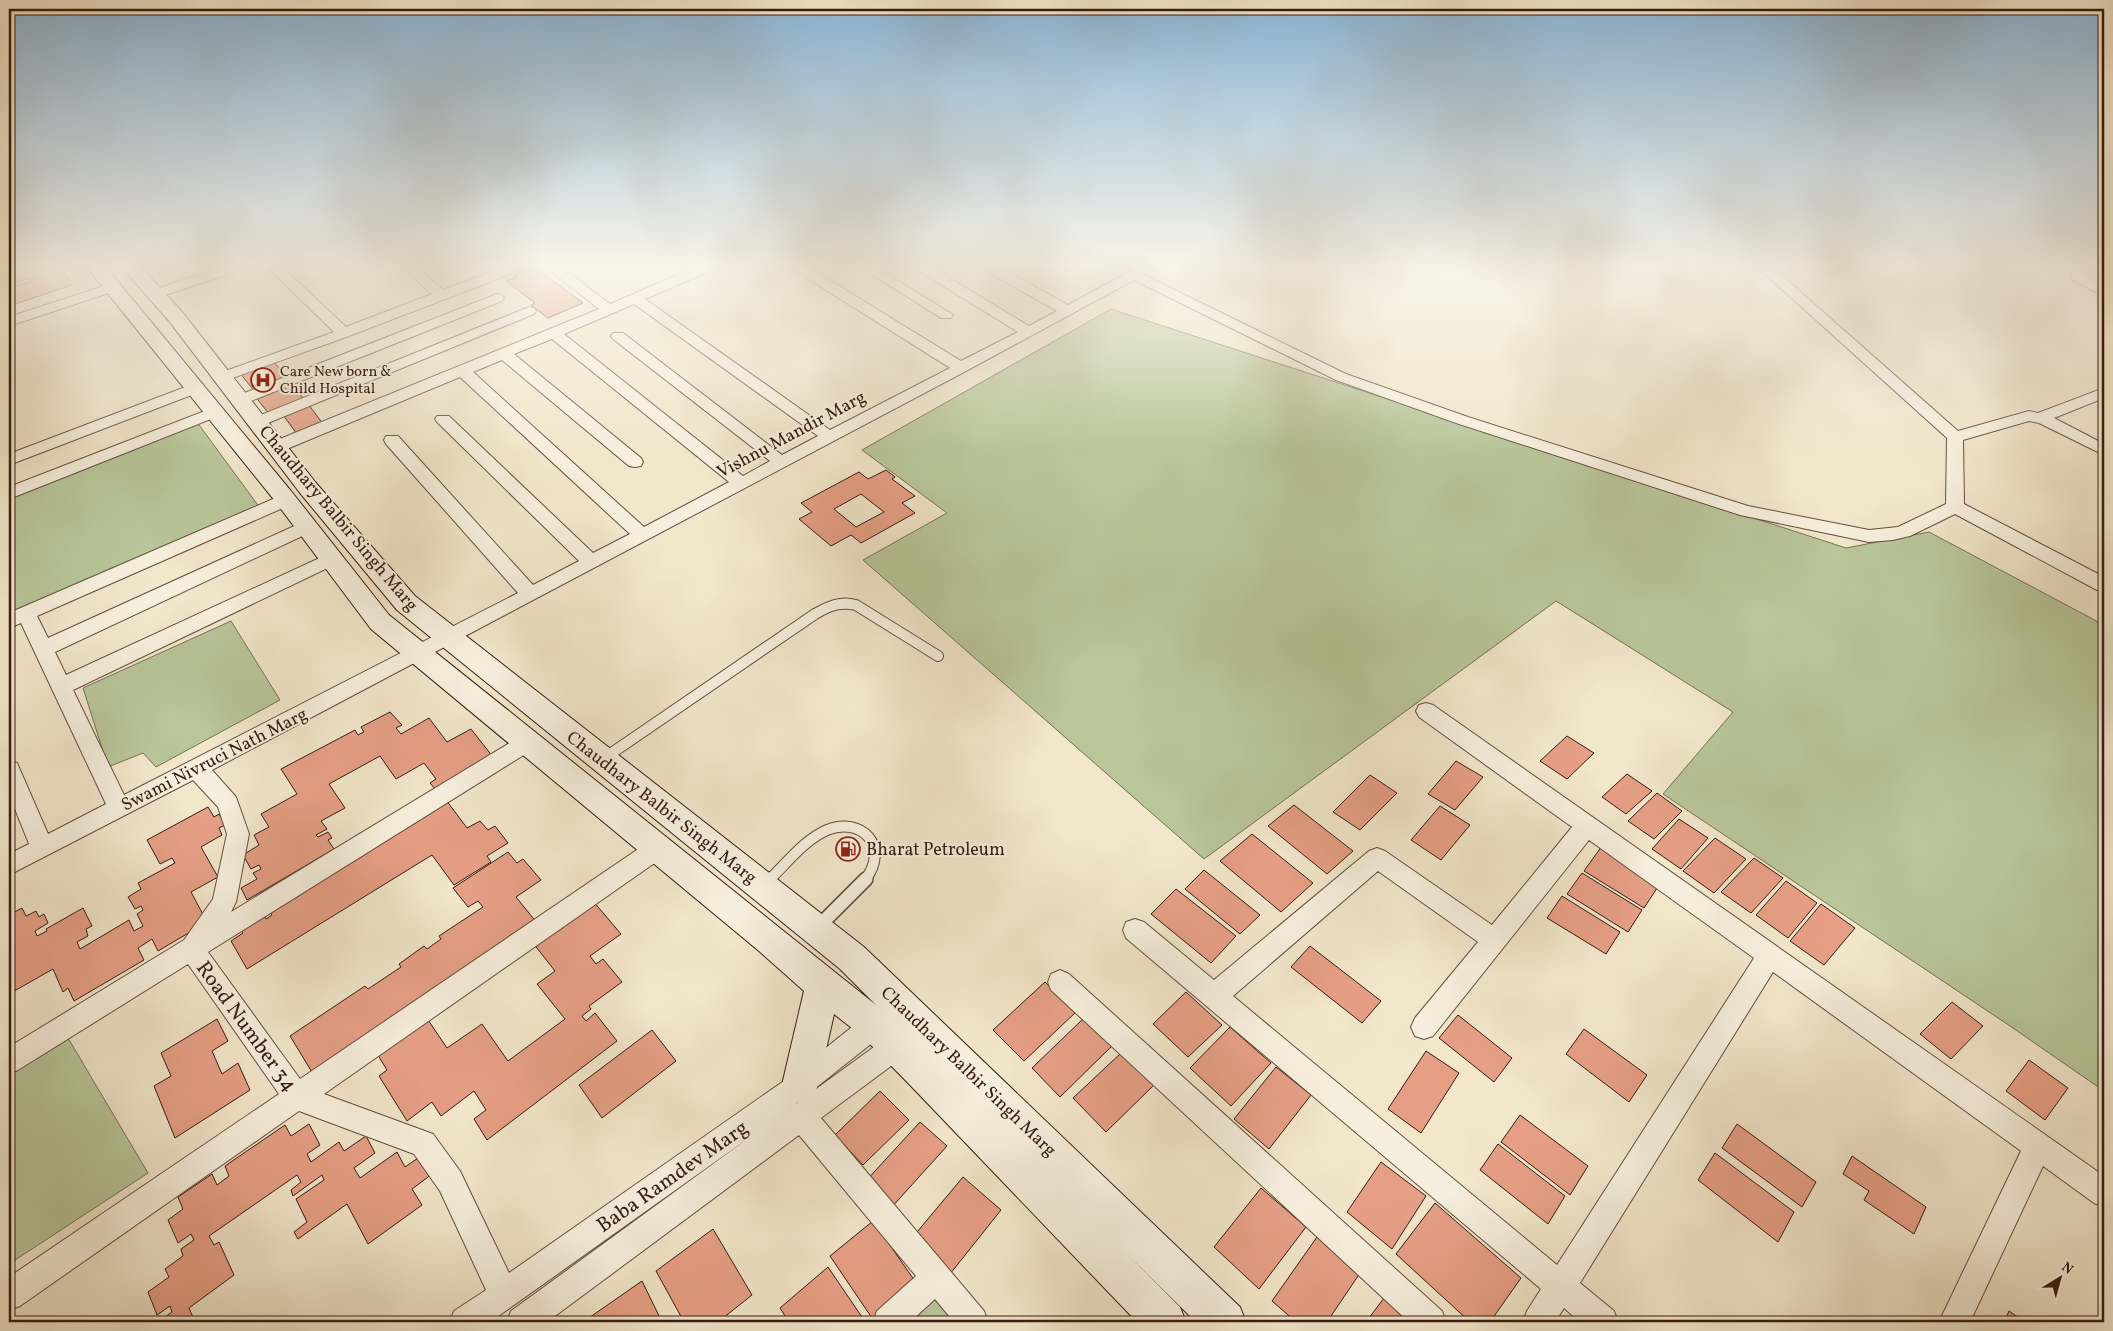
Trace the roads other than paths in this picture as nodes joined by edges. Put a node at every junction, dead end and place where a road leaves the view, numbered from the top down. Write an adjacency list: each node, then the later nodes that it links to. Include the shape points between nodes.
1 (146, 327): 22 (street, Chaudhary Balbir Singh Marg)
2 (183, 327): 21 (street, Chaudhary Balbir Singh Marg)
3 (338, 327): 16 (street)
4 (360, 327): 16 (street)
5 (424, 327): 24 (street)
6 (490, 327): 28 (street)
7 (565, 327): 14 (street)
8 (675, 327): 29 (street)
9 (896, 327): 19 (street)
10 (1021, 327): 15 (street)
11 (1038, 327): 15 (street, Vishnu Mandir Marg)
12 (1240, 327): 40 (street, via 1340,377 1462,420 1746,511 1886,537 1903,533)
13 (1832, 327): 30 (street)
14 (552, 332): 18 (street); 37 (street)
15 (1029, 332): 19 (street, Vishnu Mandir Marg)
16 (344, 333): 21 (street)
17 (618, 336): 36 (street)
18 (503, 353): 20 (street); 35 (street)
19 (961, 368): 29 (street, Vishnu Mandir Marg)
20 (462, 370): 32 (street); 42 (street)
21 (222, 377): 24 (street, Chaudhary Balbir Singh Marg)
22 (196, 388): 25 (street, Chaudhary Balbir Singh Marg); 34 (street)
23 (2104, 393): 26 (street)
24 (240, 400): 28 (street, Chaudhary Balbir Singh Marg)
25 (215, 412): 38 (street); 39 (street, Chaudhary Balbir Singh Marg)
26 (2040, 418): 30 (street, via 2029,416); 33 (street)
27 (444, 419): 44 (street)
28 (257, 422): 32 (street, Chaudhary Balbir Singh Marg)
29 (830, 436): 36 (street, Vishnu Mandir Marg)
30 (1955, 437): 40 (street)
31 (392, 440): 46 (street)
32 (276, 447): 48 (street, Chaudhary Balbir Singh Marg, via 406,603)
33 (2102, 451)
34 (9, 460)
35 (635, 462)
36 (781, 462): 37 (street, Vishnu Mandir Marg)
37 (741, 483): 42 (street, Vishnu Mandir Marg)
38 (9, 493)
39 (286, 500): 41 (street, Chaudhary Balbir Singh Marg); 47 (street)
40 (1954, 507): 45 (street)
41 (307, 527): 43 (street, Chaudhary Balbir Singh Marg); 49 (street)
42 (642, 535): 44 (street, Vishnu Mandir Marg)
43 (332, 559): 50 (street, Chaudhary Balbir Singh Marg, via 380,622); 52 (street)
44 (591, 562): 46 (street, Vishnu Mandir Marg)
45 (2104, 585)
46 (530, 594): 48 (street, Vishnu Mandir Marg)
47 (18, 617): 49 (street)
48 (448, 637): 50 (street, Swami Nivruci Nath Marg); 55 (street, Chaudhary Balbir Singh Marg)
49 (43, 649): 52 (street)
50 (419, 653): 54 (street, Chaudhary Balbir Singh Marg); 56 (street, Swami Nivruci Nath Marg)
51 (938, 656): 55 (lane, via 856,605 834,604)
52 (62, 688): 58 (street)
53 (1426, 711): 59 (street)
54 (528, 742): 61 (street, Chaudhary Balbir Singh Marg); 67 (street)
55 (602, 759): 63 (street, Chaudhary Balbir Singh Marg)
56 (196, 768): 58 (street, Swami Nivruci Nath Marg); 67 (street, Road Number 34, via 228,803 238,834 224,902)
57 (9, 769): 60 (street)
58 (119, 808): 60 (street, Swami Nivruci Nath Marg)
59 (1587, 826): 66 (street); 68 (street)
60 (42, 848): 62 (street, Swami Nivruci Nath Marg)
61 (658, 848): 70 (street, Chaudhary Balbir Singh Marg); 75 (street)
62 (9, 865)
63 (763, 887): 64 (street, Chaudhary Balbir Singh Marg); 64 (lane, via 819,834 838,827 861,830 876,848 873,869)
64 (816, 929): 72 (street, Chaudhary Balbir Singh Marg, via 852,958)
65 (1135, 930): 71 (street)
66 (1495, 940): 71 (street, via 1377,858); 73 (street)
67 (192, 949): 74 (street); 75 (street, Road Number 34)
68 (1770, 955): 77 (street); 80 (street)
69 (1060, 982): 89 (street)
70 (823, 985): 72 (street, Chaudhary Balbir Singh Marg); 76 (street)
71 (1214, 996): 80 (street)
72 (899, 1025): 76 (street, Baba Ramdev Marg); 87 (street, Chaudhary Balbir Singh Marg, via 924,1073); 88 (street, Chaudhary Balbir Singh Marg)
73 (1424, 1027)
74 (9, 1062)
75 (297, 1097): 81 (street, Road Number 34, via 423,1144 450,1181); 82 (street)
76 (800, 1100): 79 (street); 81 (street, Baba Ramdev Marg); 84 (street, Baba Ramdev Marg)
77 (2038, 1146): 78 (street); 92 (street)
78 (2104, 1193)
79 (936, 1278): 85 (street); 86 (street)
80 (1561, 1288): 90 (street); 91 (street)
81 (504, 1294): 83 (street, Baba Ramdev Marg)
82 (9, 1295)
83 (465, 1322)
84 (522, 1322)
85 (888, 1322)
86 (973, 1322)
87 (1165, 1322)
88 (1226, 1322)
89 (1431, 1322)
90 (1538, 1322)
91 (1603, 1322)
92 (1954, 1322)

